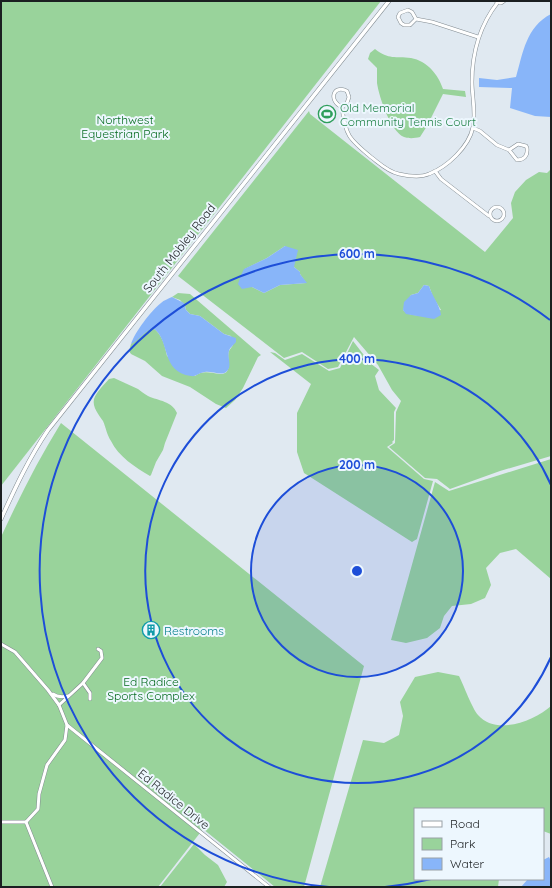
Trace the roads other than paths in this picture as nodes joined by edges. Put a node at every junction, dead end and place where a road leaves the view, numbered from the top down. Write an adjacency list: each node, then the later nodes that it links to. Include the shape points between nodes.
1 (389, 1): 11 (street, South Mobley Road, via 48,430 18,482)
2 (504, 1): 3 (street)
3 (497, 2): 5 (street)
4 (416, 19): 4 (street, via 408,10 400,13 398,17 404,25 410,25); 5 (street)
5 (478, 38): 7 (street, via 473,62)
6 (342, 107): 6 (street, via 349,97 347,91 338,89 333,97); 9 (street, via 347,134 384,168 397,174 412,176 428,175)
7 (473, 128): 8 (street); 9 (street, via 463,150)
8 (509, 150): 8 (street, via 517,160 527,155 527,148 522,144)
9 (435, 171): 10 (street, via 441,179)
10 (490, 216): 10 (street, via 497,222 503,218 504,213 502,209 495,207 491,209)
11 (1, 519)
12 (1, 644): 15 (street, Ed Radice Drive, via 15,652)
13 (98, 649): 14 (street, via 102,658)
14 (83, 683): 16 (street); 17 (street, via 90,693)
15 (48, 690): 16 (street, via 56,696); 18 (street, Ed Radice Drive)
16 (70, 695): 18 (street)
17 (90, 699)
18 (59, 705): 19 (street, Ed Radice Drive)
19 (67, 725): 21 (street, via 65,740 47,766 39,794 38,809); 23 (street, Ed Radice Drive)
20 (1, 822): 21 (street)
21 (26, 822): 22 (street)
22 (52, 887)
23 (269, 887)

